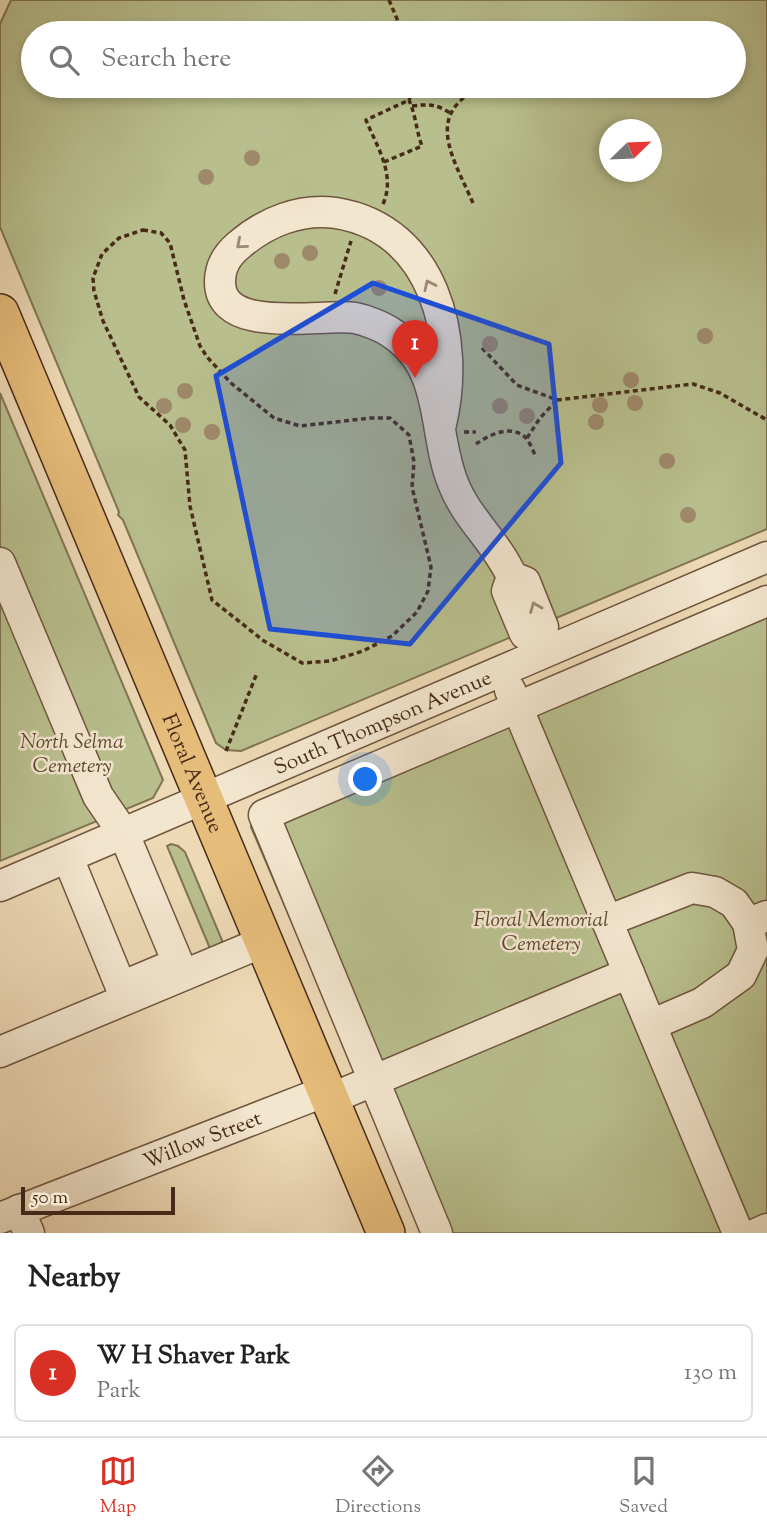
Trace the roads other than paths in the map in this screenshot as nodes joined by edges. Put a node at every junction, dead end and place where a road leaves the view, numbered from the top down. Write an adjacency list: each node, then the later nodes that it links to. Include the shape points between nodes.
1 (0, 313): 9 (main road, Floral Avenue)
2 (441, 424): 2 (street, one-way to 2, via 448,376 441,318 403,244 358,218 328,212 279,220 227,257 220,276 223,294 247,315 355,318 388,331 407,345 425,371); 6 (street, via 454,488 502,555 512,577 507,591 519,621 525,634)
3 (767, 557): 6 (street, South Thompson Avenue)
4 (0, 563): 10 (street, via 98,796)
5 (767, 601): 8 (street)
6 (542, 648): 7 (street, South Thompson Avenue)
7 (501, 670): 8 (street); 9 (street, South Thompson Avenue)
8 (517, 708): 14 (street); 19 (street, via 264,815)
9 (205, 799): 10 (street, South Thompson Avenue); 15 (main road, Floral Avenue)
10 (124, 834): 11 (street, South Thompson Avenue); 11 (street, via 177,963 121,988)
11 (68, 858): 12 (street, South Thompson Avenue)
12 (0, 886)
13 (758, 920): 14 (street, via 715,892 692,888); 17 (street, via 753,950 741,975 702,1003)
14 (607, 921): 16 (street)
15 (263, 942): 18 (street); 20 (main road, Floral Avenue)
16 (629, 973): 17 (street); 19 (street, Willow Street)
17 (651, 1025): 25 (street)
18 (0, 1052)
19 (374, 1081): 20 (street, Willow Street); 24 (street)
20 (328, 1095): 21 (street, Willow Street); 23 (main road, Floral Avenue)
21 (16, 1220)
22 (767, 1229): 26 (street)
23 (386, 1233)
24 (437, 1233)
25 (738, 1233)
26 (758, 1233)

